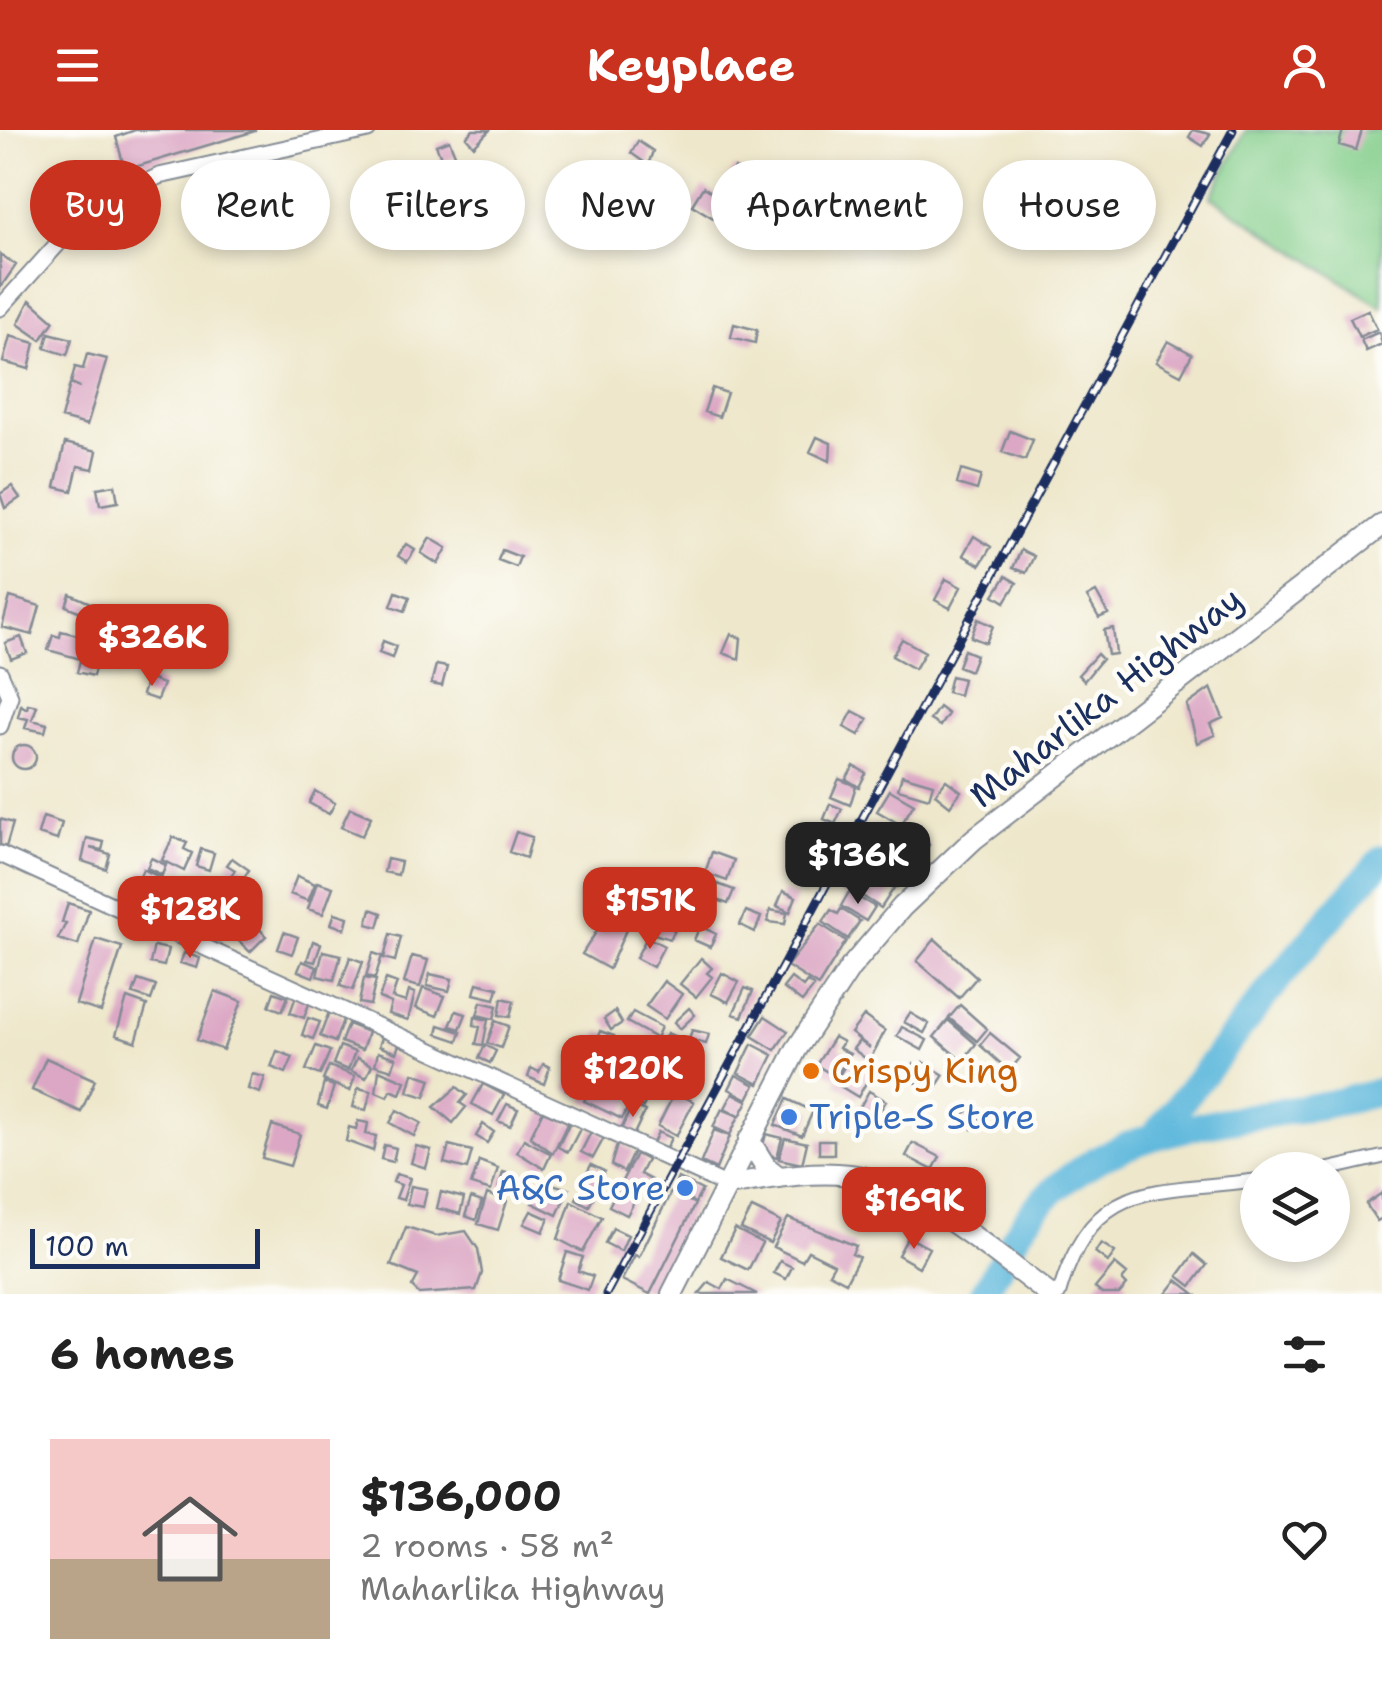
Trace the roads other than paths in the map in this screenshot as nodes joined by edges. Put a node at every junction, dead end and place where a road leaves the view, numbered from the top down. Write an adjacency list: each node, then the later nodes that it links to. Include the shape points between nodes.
1 (368, 130): 2 (street, via 159,176 90,208)
2 (0, 308)
3 (1382, 526): 7 (main road, Maharlika Highway, via 974,839 902,907 811,1024)
4 (0, 672): 5 (street, via 10,696)
5 (0, 726)
6 (0, 854): 12 (street)
7 (749, 1140): 10 (main road); 12 (main road, Maharlika Highway)
8 (1382, 1157): 9 (street)
9 (1350, 1164)
10 (778, 1177): 12 (main road); 13 (main road, via 836,1174 891,1187)
11 (1240, 1182): 13 (street, via 1132,1196 1084,1230)
12 (726, 1185): 14 (main road, Maharlika Highway)
13 (1050, 1292)
14 (672, 1294)

